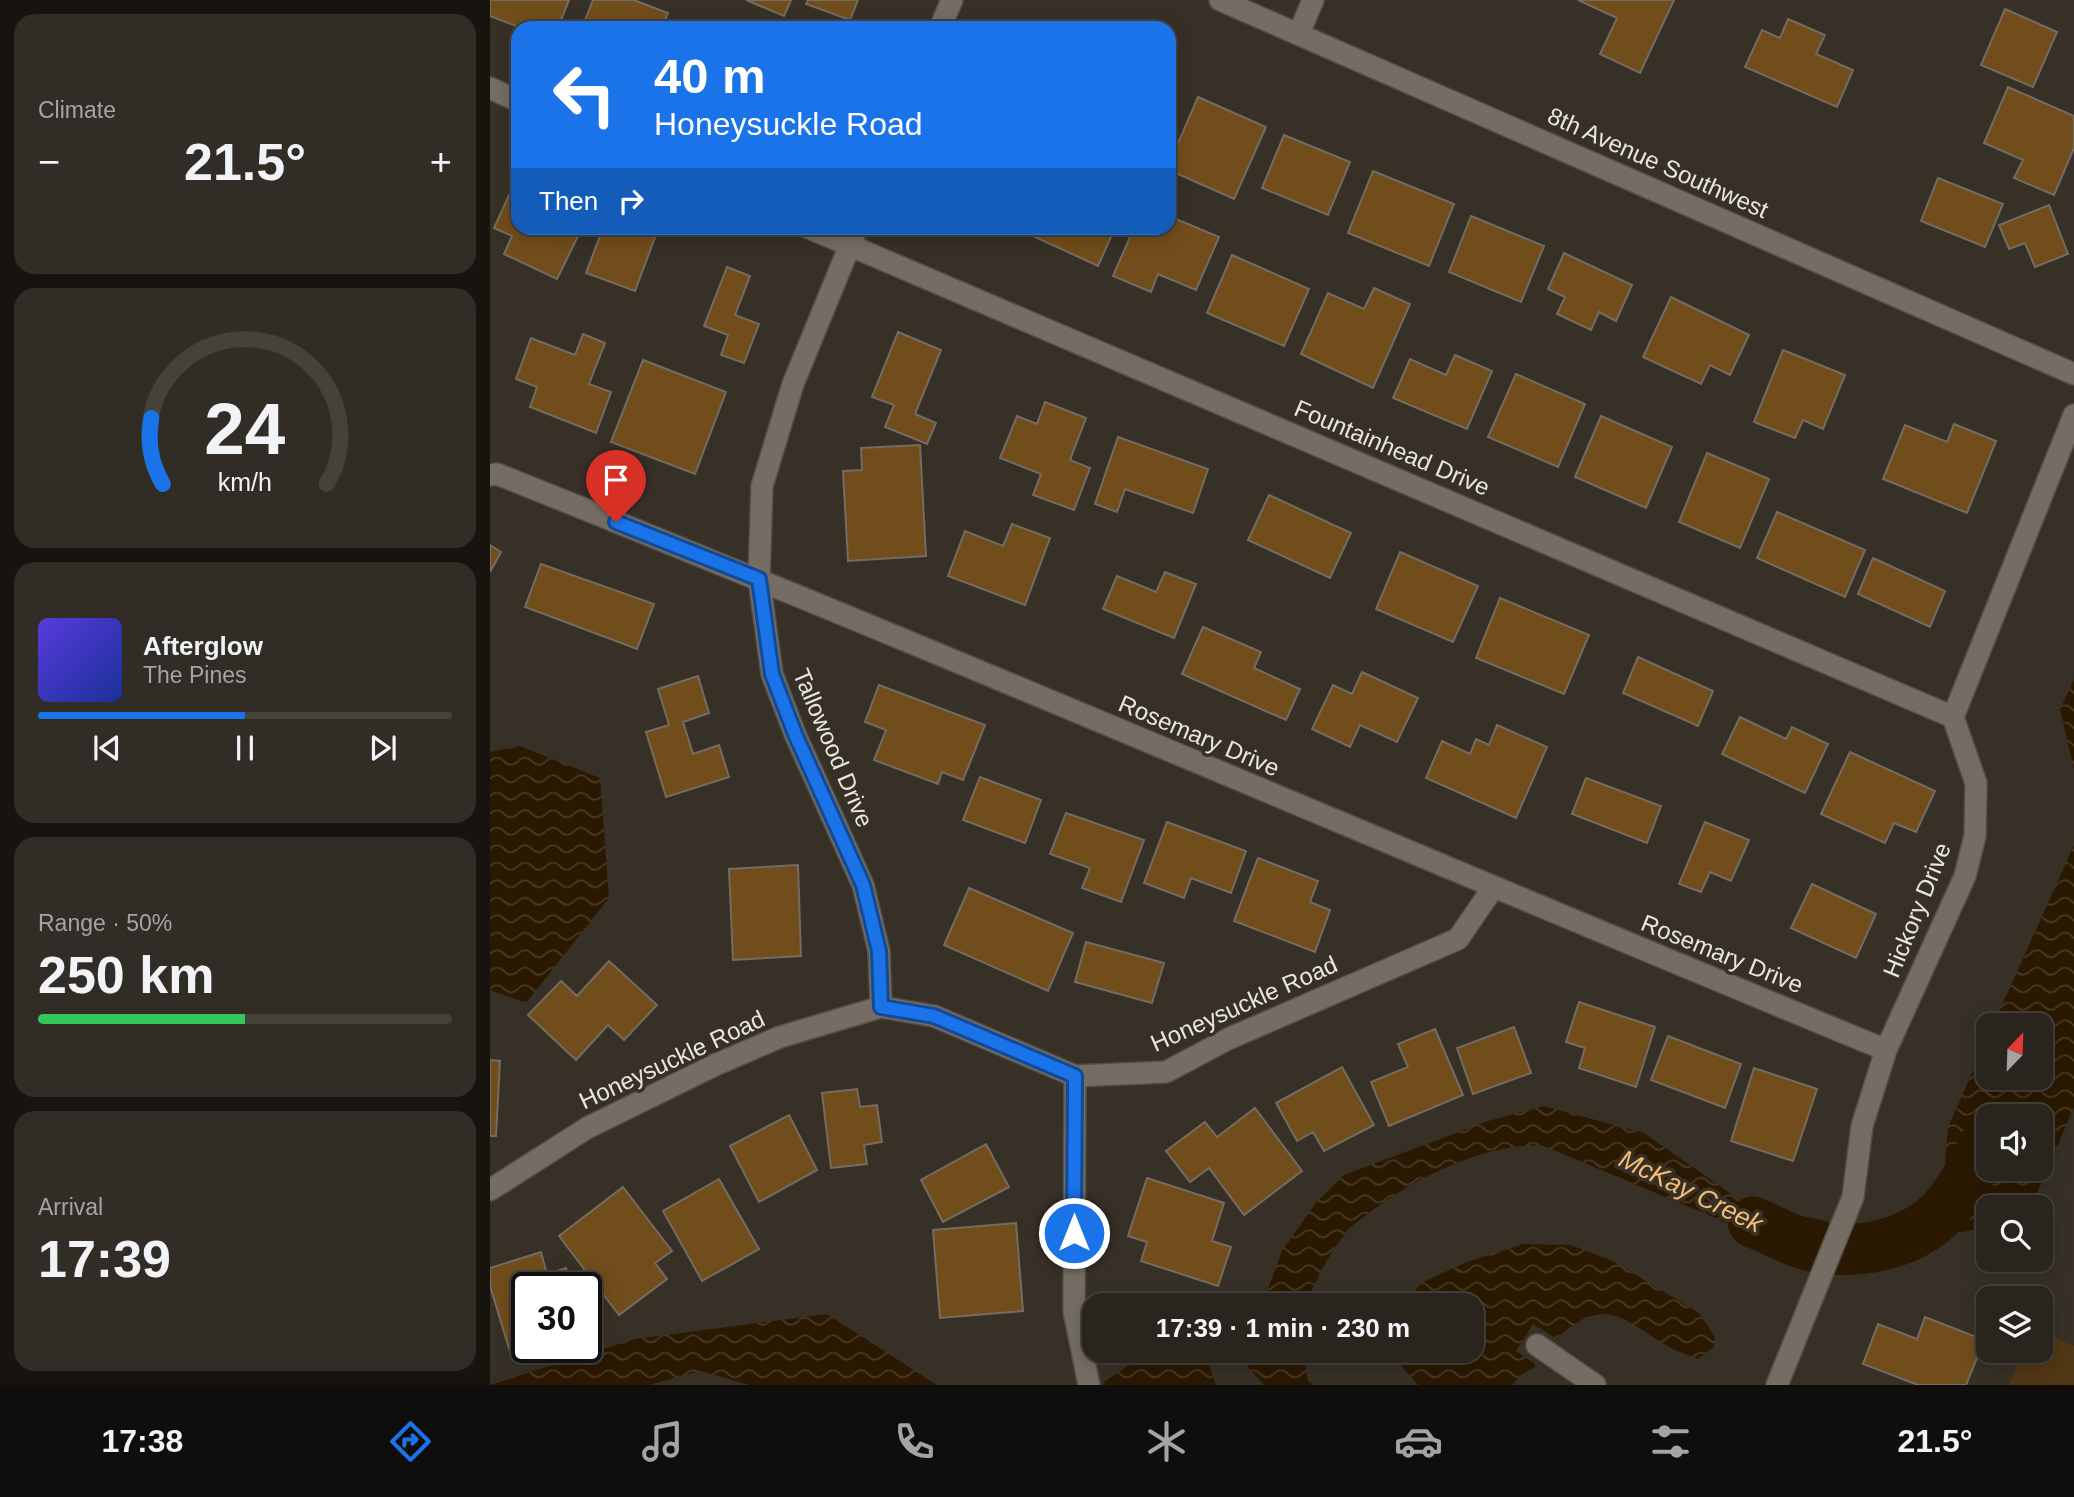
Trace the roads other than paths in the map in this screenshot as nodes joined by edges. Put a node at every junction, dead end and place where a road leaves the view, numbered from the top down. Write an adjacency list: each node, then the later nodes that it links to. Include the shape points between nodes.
1 (951, 0): 4 (street)
2 (1220, 0): 5 (street, 8th Avenue Southwest)
3 (1313, 0): 5 (street)
4 (943, 21)
5 (1299, 33): 9 (street, 8th Avenue Southwest)
6 (490, 88): 7 (street)
7 (511, 98)
8 (854, 236): 12 (street, Tallowood Drive, via 793,384 762,486); 13 (street, Fountainhead Drive)
9 (2074, 374)
10 (2074, 415): 13 (street)
11 (490, 475): 12 (street, Rosemary Drive)
12 (759, 579): 14 (street, Rosemary Drive); 15 (street, Tallowood Drive, via 772,674 863,885 879,951)
13 (1954, 717): 16 (street, Hickory Drive, via 1976,783 1975,836 1965,876)
14 (1493, 888): 16 (street, Rosemary Drive); 17 (street, Honeysuckle Road, via 1458,939 1228,1039 1166,1072)
15 (881, 1007): 17 (street, Honeysuckle Road, via 934,1016); 18 (street, Honeysuckle Road, via 780,1037 715,1065 587,1128)
16 (1886, 1050): 22 (street, Hickory Drive, via 1862,1125 1853,1197)
17 (1075, 1076): 20 (street, via 1074,1311)
18 (490, 1190)
19 (1537, 1345): 21 (street)
20 (1089, 1385)
21 (1595, 1385)
22 (1777, 1385)

